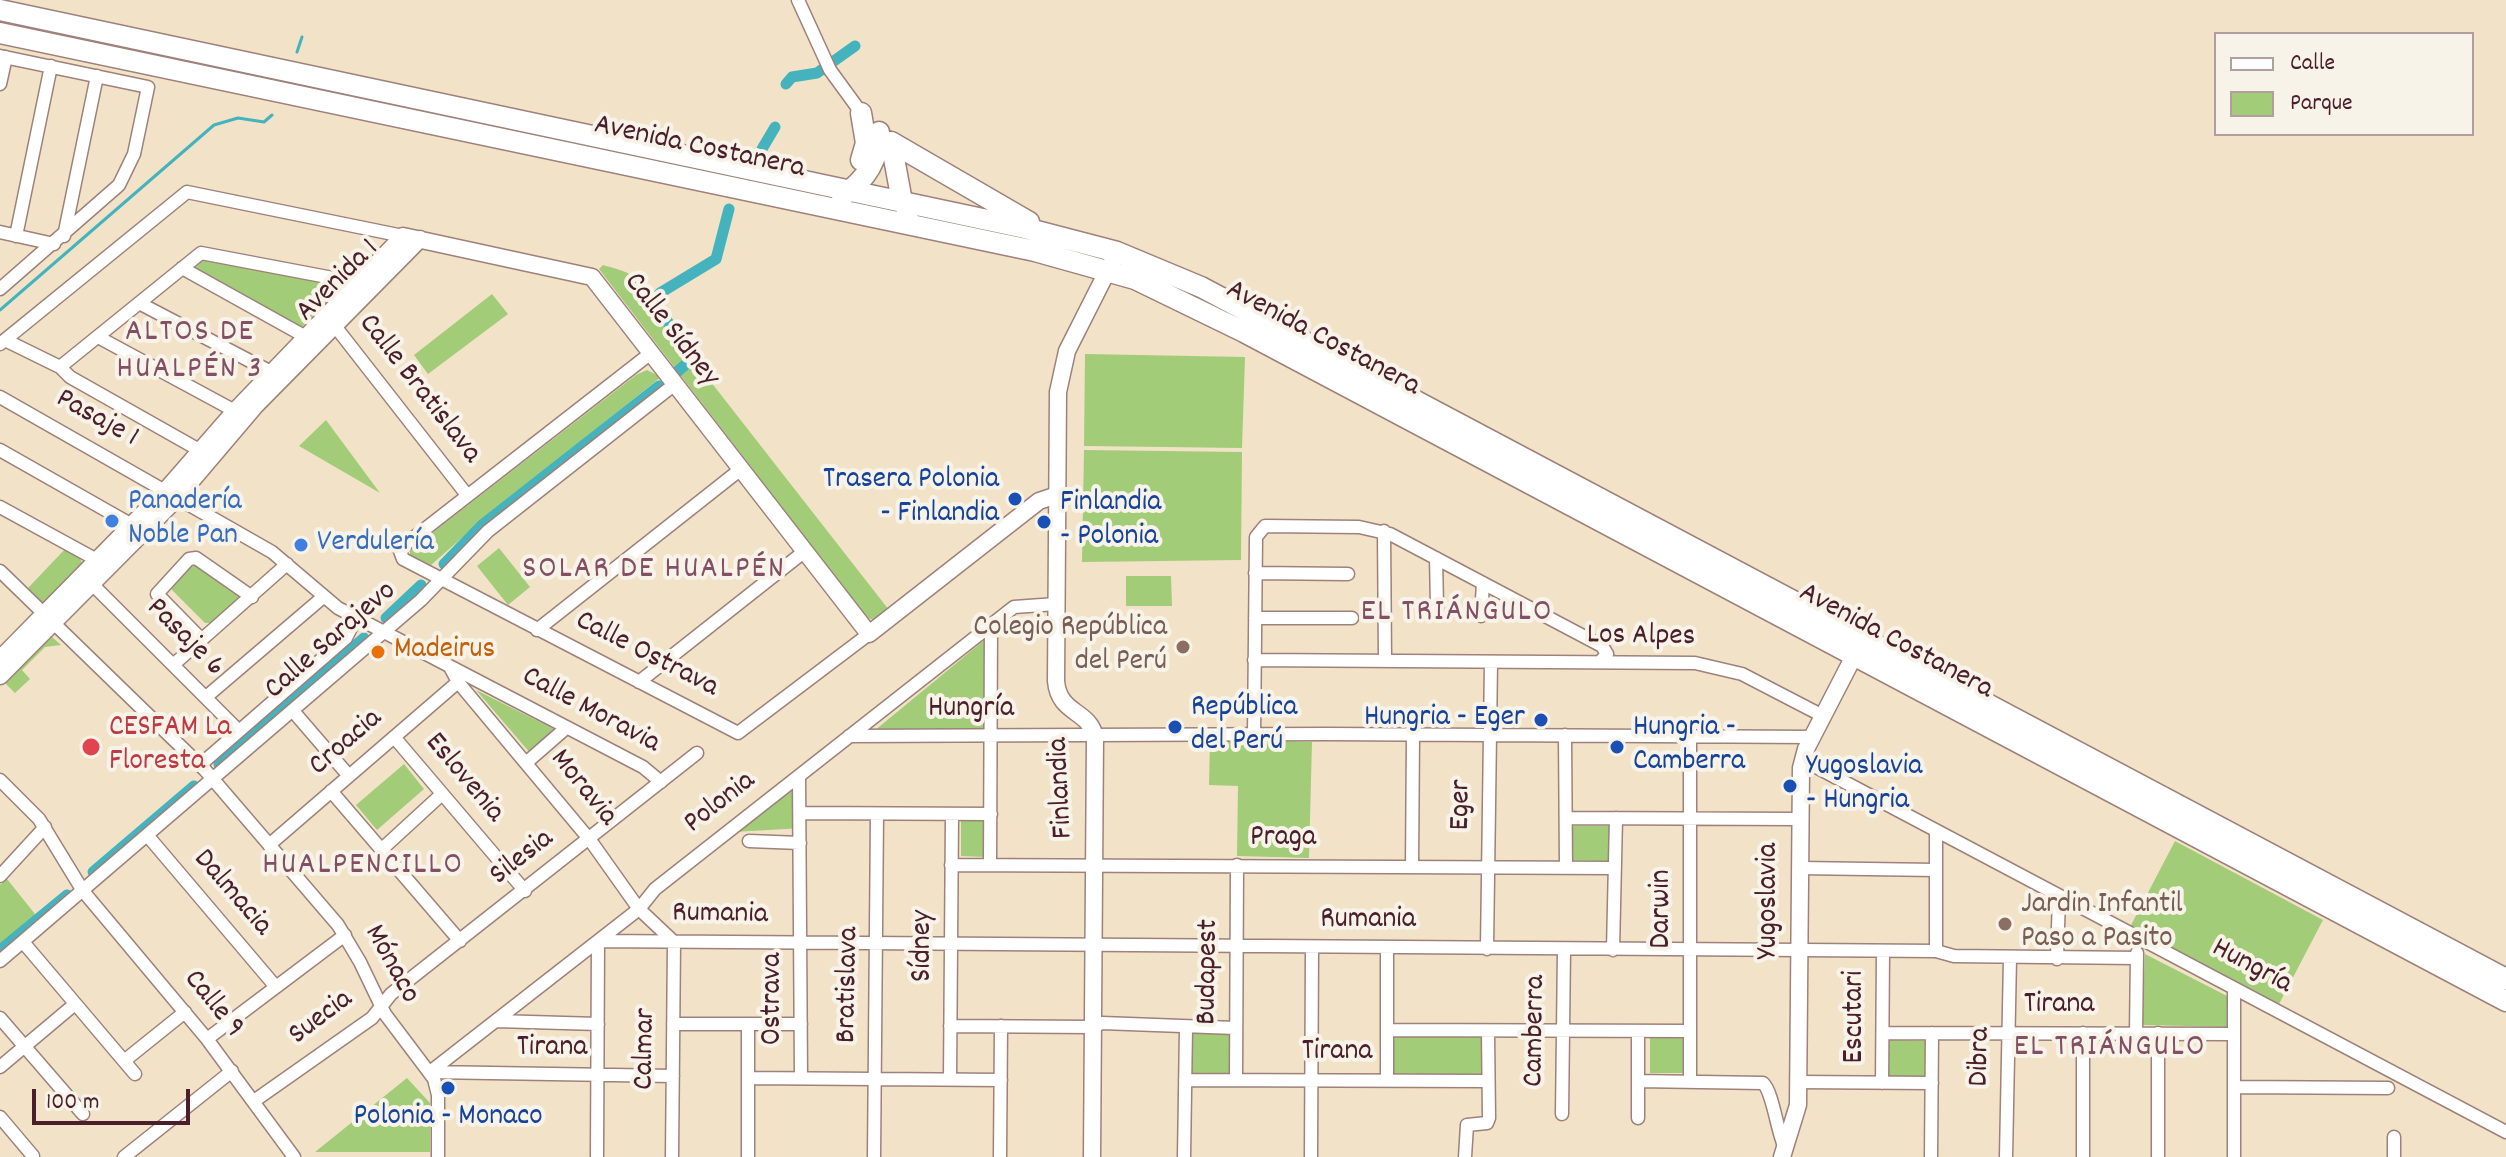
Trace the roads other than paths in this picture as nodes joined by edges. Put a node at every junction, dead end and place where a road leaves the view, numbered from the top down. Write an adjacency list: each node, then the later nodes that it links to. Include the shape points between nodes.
1 (798, 0): 8 (street, via 820,53)
2 (0, 10): 12 (main road, Avenida Costanera)
3 (0, 33): 12 (main road, Avenida Costanera)
4 (3, 56): 5 (street); 7 (street)
5 (51, 66): 6 (street); 17 (street)
6 (97, 76): 19 (street); 19 (street, via 148,87 128,170 113,192)
7 (0, 84)
8 (861, 113): 9 (street); 12 (main road, via 866,143 860,163)
9 (885, 137): 10 (main road); 11 (main road, via 871,166); 13 (main road)
10 (934, 170): 13 (main road, via 916,170); 16 (main road)
11 (850, 191): 12 (main road, Avenida Costanera); 13 (main road, Avenida Costanera)
12 (819, 194): 14 (main road, Avenida Costanera)
13 (901, 194): 14 (main road, via 911,215); 16 (main road, Avenida Costanera)
14 (926, 227): 20 (main road, Avenida Costanera)
15 (0, 232): 17 (street)
16 (1051, 233): 20 (main road, Avenida Costanera)
17 (16, 236): 19 (street)
18 (411, 238): 23 (street, Avenida 1); 25 (street, Avenida 1); 28 (street, Calle Sídney, via 187,192); 29 (street, Calle Sídney, via 588,275)
19 (59, 240): 22 (street)
20 (1113, 261): 40 (street, Finlandia, via 1060,373); 69 (main road, Avenida Costanera); 160 (main road, Avenida Costanera, via 1201,287)
21 (182, 268): 23 (street, via 205,252 338,279); 24 (street); 27 (street)
22 (0, 289)
23 (353, 289): 25 (street, Avenida 1)
24 (139, 303): 26 (street); 31 (street)
25 (331, 321): 27 (street, Avenida 1); 38 (street, Avenida 1); 39 (street, Calle Bratislava)
26 (98, 337): 30 (street); 34 (street)
27 (306, 337): 31 (street, Avenida 1)
28 (3, 342): 30 (street)
29 (651, 353): 32 (street, Calle Sídney); 39 (street, Calle Sarajevo)
30 (60, 367): 36 (street)
31 (271, 372): 34 (street, Avenida 1)
32 (675, 384): 37 (street, Calle Sídney); 51 (street, Calle Sarajevo, via 488,531)
33 (0, 397): 38 (street, Pasaje 1)
34 (235, 411): 36 (street, Avenida 1)
35 (0, 450): 42 (street)
36 (201, 451): 38 (street, Avenida 1)
37 (741, 469): 44 (street, Calle Sídney); 64 (street)
38 (171, 494): 42 (street, Avenida 1); 47 (street, Calle Moravia); 52 (street, Avenida 1)
39 (467, 495): 51 (street, Calle Sarajevo, via 400,551 403,559)
40 (1057, 495): 56 (street, Finlandia); 66 (street, via 1033,506)
41 (0, 507): 46 (street)
42 (132, 525): 46 (street, Avenida 1)
43 (1384, 531): 45 (street); 49 (street, via 1268,525 1256,537); 71 (street)
44 (805, 551): 66 (street, Calle Sídney); 78 (street)
45 (1436, 558): 53 (street); 57 (street)
46 (97, 560): 59 (street, Avenida 1)
47 (287, 564): 54 (street); 55 (street, Calle Moravia)
48 (0, 571): 59 (street, Mónaco)
49 (1255, 573): 50 (street); 61 (street)
50 (1348, 574)
51 (442, 581): 64 (street, Calle Ostrava); 65 (street, Calle Sarajevo)
52 (91, 583): 59 (street, Avenida 1); 74 (street, Pasaje 6)
53 (1483, 583): 58 (street); 73 (street, via 1602,646 1607,654)
54 (252, 597): 67 (street); 67 (street, via 196,558 189,559 157,594)
55 (322, 598): 60 (street, Calle Moravia); 79 (street)
56 (1056, 604): 63 (street, Polonia, via 1020,604); 92 (street, Finlandia, via 1057,694 1068,709 1089,722)
57 (1437, 607)
58 (1481, 616)
59 (48, 618): 68 (street, Avenida 1); 76 (street, Avenida 1); 97 (street, Mónaco)
60 (356, 618): 65 (street, Calle Moravia); 83 (street, via 346,638)
61 (1255, 618): 62 (street); 70 (street)
62 (1352, 618)
63 (991, 625): 87 (street, Polonia); 91 (street)
64 (537, 630): 78 (street, Calle Ostrava)
65 (384, 633): 75 (street, Calle Moravia); 80 (street, Calle Sarajevo)
66 (869, 634): 78 (street, Calle Ostrava, via 740,733)
67 (202, 640): 74 (street)
68 (3, 649)
69 (1854, 656): 81 (street, Yugoslavia); 163 (main road, Avenida Costanera)
70 (1254, 660): 71 (street, Los Alpes); 88 (street)
71 (1385, 661): 72 (street, Los Alpes)
72 (1491, 662): 73 (street, Los Alpes); 85 (street, Eger)
73 (1600, 662): 81 (street, Los Alpes, via 1723,667)
74 (173, 665): 79 (street, Pasaje 6)
75 (450, 667): 77 (street, Moravia); 82 (street, Calle Moravia)
76 (0, 676)
77 (458, 682): 90 (street, Croacia); 96 (street, Moravia)
78 (639, 682)
79 (206, 697): 83 (street, Pasaje 6)
80 (293, 711): 98 (street); 100 (street, Calle Sarajevo)
81 (1823, 716): 93 (street, Yugoslavia)
82 (566, 728): 96 (street); 102 (street, Calle Moravia, via 649,770)
83 (239, 731): 97 (street)
84 (1413, 734): 85 (street, Hungría); 88 (street, Hungría); 125 (street)
85 (1489, 735): 86 (street, Hungría); 126 (street, Eger)
86 (1565, 735): 89 (street, Hungría); 109 (street)
87 (849, 736): 91 (street, Hungría); 99 (street, Polonia)
88 (1254, 736): 92 (street, Hungría)
89 (1690, 736): 93 (street, Hungría); 111 (street, Darwin)
90 (394, 737): 98 (street, Croacia); 104 (street, Eslovenia)
91 (992, 737): 92 (street, Hungría); 108 (street)
92 (1095, 737): 121 (street, Finlandia)
93 (1812, 737): 95 (street, Yugoslavia)
94 (697, 753): 102 (street, Silesia)
95 (1803, 760): 112 (street, Yugoslavia); 114 (street, Hungría)
96 (527, 762): 116 (street, Moravia)
97 (200, 765): 100 (street, Mónaco)
98 (349, 776): 103 (street, Croacia)
99 (799, 776): 105 (street, Ostrava); 135 (street, Polonia, via 655,889)
100 (213, 779): 115 (street, Calle Sarajevo); 119 (street, Mónaco)
101 (0, 780): 113 (street)
102 (661, 782): 116 (street, Silesia)
103 (331, 791): 119 (street, Croacia); 120 (street)
104 (442, 794): 120 (street); 133 (street, Eslovenia)
105 (801, 813): 106 (street); 118 (street, Ostrava)
106 (877, 814): 107 (street); 143 (street, Bratislava)
107 (952, 814): 108 (street); 122 (street, Sídney)
108 (991, 814): 123 (street)
109 (1566, 818): 110 (street); 127 (street)
110 (1616, 818): 111 (street); 128 (street)
111 (1690, 818): 112 (street); 152 (street, Darwin)
112 (1800, 819): 129 (street, Yugoslavia)
113 (45, 827): 130 (street); 132 (street, Calle 9)
114 (1936, 831): 131 (street); 134 (street, Hungría)
115 (147, 835): 132 (street, Calle Sarajevo); 161 (street, Dalmacia)
116 (590, 840): 133 (street, Silesia); 135 (street, Moravia)
117 (749, 841): 118 (street)
118 (800, 843): 142 (street, Ostrava)
119 (269, 845): 136 (street, Mónaco)
120 (381, 850): 138 (street)
121 (1094, 864): 123 (street, Praga); 124 (street, Praga); 145 (street, Finlandia)
122 (951, 865): 123 (street, Praga); 144 (street, Sídney)
123 (990, 865)
124 (1237, 865): 125 (street, Praga); 146 (street, Budapest)
125 (1412, 867): 126 (street, Praga)
126 (1488, 867): 127 (street, Praga); 149 (street, Eger)
127 (1566, 868): 128 (street, Praga)
128 (1615, 868): 151 (street)
129 (1799, 868): 131 (street); 153 (street, Yugoslavia)
130 (2, 869)
131 (1936, 870): 155 (street)
132 (83, 891): 140 (street, Calle Sarajevo); 166 (street, Calle 9)
133 (525, 891): 138 (street, Silesia)
134 (2059, 896): 137 (street, Hungría); 158 (street)
135 (639, 909): 139 (street, Polonia); 141 (street, Moravia)
136 (345, 935): 161 (street); 165 (street, Mónaco)
137 (2137, 938): 157 (street); 162 (street, Hungría)
138 (460, 941): 165 (street, Silesia)
139 (598, 941): 141 (street, Rumania); 168 (street, Polonia); 169 (street)
140 (23, 942): 159 (street, Calle Sarajevo); 164 (street)
141 (674, 942): 142 (street, Rumania); 170 (street, Calmar)
142 (801, 943): 143 (street, Rumania); 172 (street, Ostrava)
143 (876, 944): 144 (street, Rumania); 201 (street, Bratislava)
144 (951, 945): 145 (street, Rumania); 173 (street, Sídney)
145 (1093, 946): 146 (street, Rumania); 175 (street, Finlandia)
146 (1236, 947): 147 (street, Rumania); 177 (street, Budapest)
147 (1312, 948): 148 (street, Rumania); 206 (street)
148 (1387, 948): 149 (street, Rumania); 178 (street)
149 (1487, 949): 150 (street, Rumania)
150 (1564, 949): 151 (street, Rumania); 180 (street, Camberra)
151 (1613, 950): 152 (street, Rumania)
152 (1690, 950): 153 (street, Rumania); 182 (street, Darwin)
153 (1799, 951): 154 (street, Rumania); 211 (street, Yugoslavia)
154 (1883, 951): 155 (street, Rumania); 183 (street, Escutari)
155 (1936, 951): 156 (street, Rumania)
156 (2010, 958): 158 (street, Rumania); 185 (street, Dibra)
157 (2137, 958): 158 (street, Rumania); 187 (street)
158 (2057, 959)
159 (0, 961)
160 (2506, 979)
161 (276, 987): 190 (street)
162 (2234, 989): 189 (street); 221 (street, Hungría)
163 (2506, 1001)
164 (75, 1004): 191 (street); 192 (street)
165 (381, 1006): 195 (street, Mónaco); 216 (street, Suecia, via 372,1018)
166 (185, 1012): 190 (street, Calle 9); 192 (street)
167 (0, 1018): 191 (street)
168 (496, 1021): 169 (street); 195 (street, Polonia)
169 (598, 1024): 197 (street)
170 (673, 1024): 171 (street); 198 (street, Calmar)
171 (748, 1024): 172 (street); 199 (street, Ostrava)
172 (801, 1024): 200 (street, Ostrava)
173 (950, 1026): 174 (street); 202 (street, Sídney)
174 (1001, 1026): 175 (street); 203 (street)
175 (1093, 1027): 176 (street, via 1102,1023); 233 (street, Finlandia)
176 (1186, 1028): 177 (street); 204 (street, Budapest)
177 (1235, 1028): 205 (street, Budapest)
178 (1387, 1030): 179 (street, Tirana); 207 (street)
179 (1488, 1031): 180 (street, Tirana); 208 (street)
180 (1563, 1031): 181 (street, Tirana); 218 (street, Camberra)
181 (1638, 1031): 182 (street, Tirana); 209 (street)
182 (1690, 1031): 210 (street, Darwin)
183 (1883, 1033): 184 (street, Tirana); 212 (street, Escutari)
184 (1932, 1033): 185 (street, Tirana); 213 (street)
185 (2009, 1033): 186 (street, Tirana); 238 (street, Dibra)
186 (2083, 1033): 187 (street, Tirana); 239 (street)
187 (2136, 1033): 188 (street, Tirana)
188 (2158, 1033): 189 (street, Tirana); 240 (street)
189 (2234, 1034): 214 (street)
190 (207, 1039): 194 (street, Calle 9)
191 (24, 1047): 193 (street); 217 (street)
192 (124, 1061): 196 (street)
193 (0, 1067)
194 (232, 1071): 216 (street, Calle 9); 225 (street)
195 (430, 1072): 197 (street, Tirana); 227 (street, Mónaco, via 438,1095)
196 (135, 1074)
197 (597, 1076): 198 (street, Tirana); 228 (street)
198 (673, 1076): 229 (street, Calmar)
199 (748, 1078): 200 (street); 230 (street, Ostrava)
200 (801, 1078): 201 (street)
201 (875, 1079): 202 (street); 231 (street, Bratislava)
202 (950, 1079): 203 (street)
203 (1001, 1080): 232 (street)
204 (1185, 1080): 205 (street, Tirana); 234 (street, Budapest)
205 (1236, 1080): 206 (street, Tirana)
206 (1311, 1080): 207 (street, Tirana); 235 (street)
207 (1387, 1080): 208 (street, Tirana)
208 (1488, 1081): 236 (street, via 1489,1118 1487,1123 1467,1125)
209 (1638, 1081): 210 (street); 220 (street)
210 (1690, 1082): 223 (street, via 1759,1082 1768,1088)
211 (1798, 1082): 212 (street); 223 (street, Yugoslavia, via 1797,1115)
212 (1882, 1083): 213 (street)
213 (1932, 1083): 237 (street)
214 (2234, 1087): 215 (street); 241 (street)
215 (2388, 1088)
216 (254, 1101): 226 (street, Calle 9)
217 (83, 1114)
218 (1562, 1114)
219 (0, 1117): 224 (street)
220 (1638, 1118)
221 (2506, 1132)
222 (2394, 1137): 242 (street)
223 (1783, 1153)
224 (33, 1156)
225 (124, 1157)
226 (294, 1157)
227 (438, 1157)
228 (597, 1157)
229 (672, 1157)
230 (748, 1157)
231 (874, 1157)
232 (1000, 1157)
233 (1092, 1157)
234 (1184, 1157)
235 (1311, 1157)
236 (1465, 1157)
237 (1931, 1157)
238 (2006, 1157)
239 (2083, 1157)
240 (2158, 1157)
241 (2234, 1157)
242 (2394, 1157)

